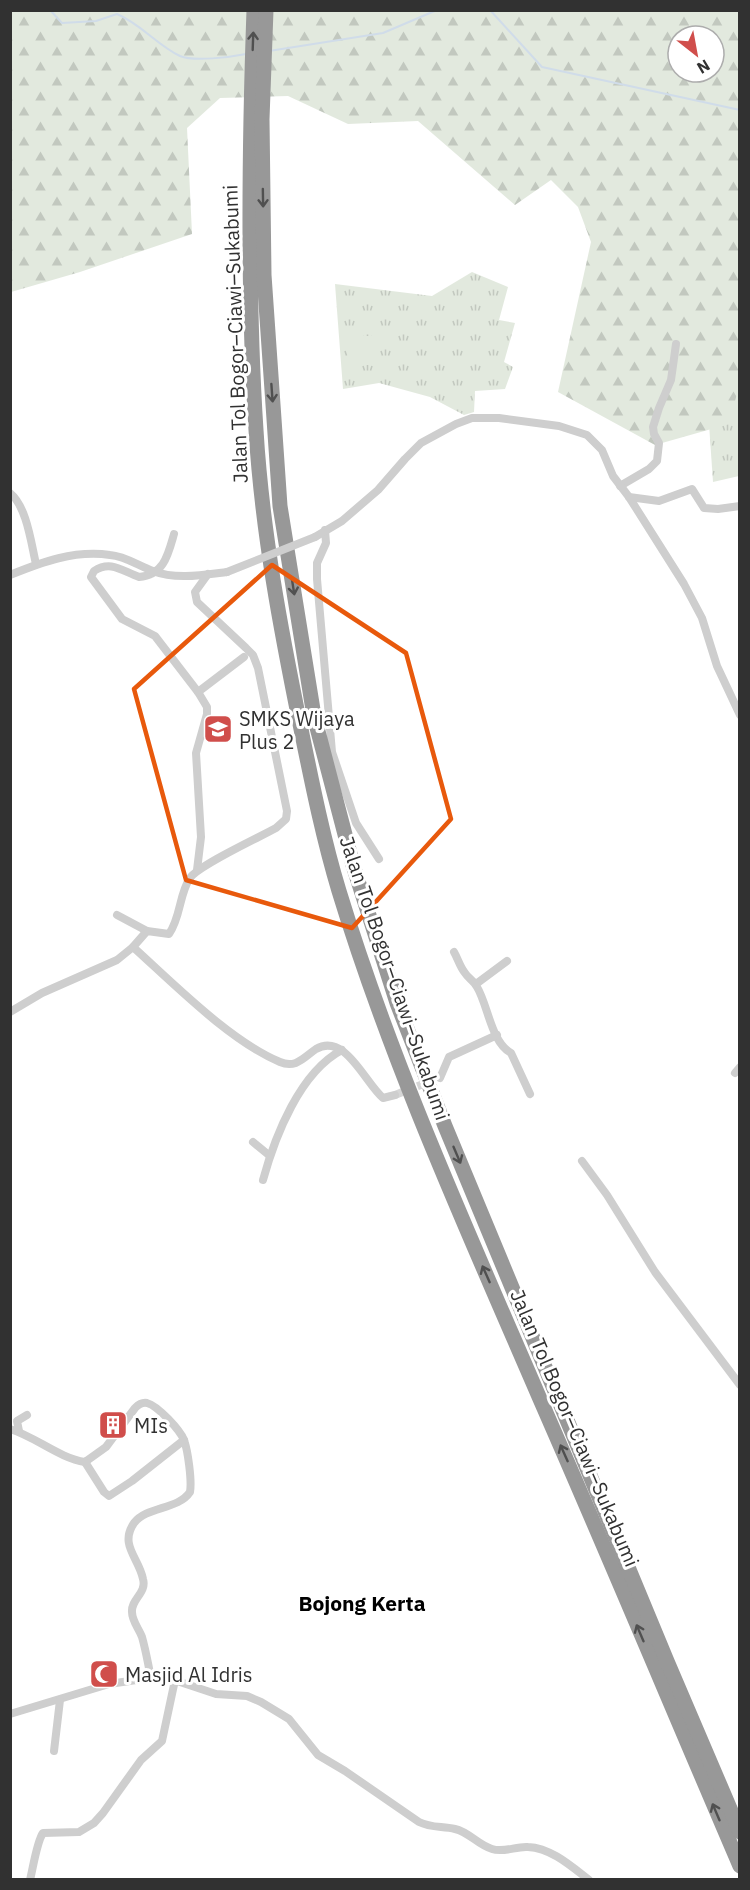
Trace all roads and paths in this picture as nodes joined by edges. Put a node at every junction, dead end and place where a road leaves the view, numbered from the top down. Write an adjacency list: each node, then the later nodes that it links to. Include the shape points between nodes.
1 (254, 10): 3 (highway, Jalan Tol Bogor–Ciawi–Sukabumi, one-way to 1)
2 (266, 10): 3 (highway, Jalan Tol Bogor–Ciawi–Sukabumi)
3 (256, 116): 46 (highway, Jalan Tol Bogor–Ciawi–Sukabumi, one-way to 46, via 280,506 314,716 353,865 397,1003 445,1126); 47 (highway, Jalan Tol Bogor–Ciawi–Sukabumi, one-way to 3, via 430,1146 338,890 285,653 265,524 256,431 251,283)
4 (676, 344): 5 (street, via 671,380 653,427 659,443 657,460)
5 (620, 486): 7 (street); 9 (street, via 602,450 586,435 539,423 472,418 421,443 378,490 342,521)
6 (10, 493): 11 (street, via 23,512)
7 (628, 497): 8 (street, via 661,501 692,489 704,508); 17 (street, via 684,584)
8 (740, 506)
9 (325, 530): 13 (street, bridge, via 227,572); 18 (street, via 326,543 317,563 317,579 332,752 356,823)
10 (174, 534): 12 (street, via 166,562)
11 (36, 564): 12 (street, via 72,555 108,554); 14 (street)
12 (156, 572): 13 (street, via 174,576); 16 (street, via 138,577 106,566 94,571 91,577 120,617 155,636)
13 (208, 574): 19 (street, via 195,592 197,602 253,655 287,811 286,819 276,828)
14 (10, 575)
15 (244, 657): 16 (street)
16 (198, 692): 19 (street, via 208,710 196,753 201,837)
17 (740, 715)
18 (379, 859)
19 (197, 870): 21 (street, via 185,888 170,933)
20 (117, 915): 21 (street)
21 (147, 931): 22 (street)
22 (133, 947): 26 (street, via 117,960 42,993); 28 (street, via 216,1020 279,1062 298,1063 328,1045)
23 (454, 952): 25 (street, via 466,976)
24 (507, 960): 25 (street)
25 (476, 984): 27 (street)
26 (10, 1012)
27 (497, 1035): 29 (street, via 448,1057); 30 (street, via 504,1049 511,1053)
28 (342, 1050): 31 (street, via 383,1098); 33 (street, via 324,1061 306,1085 281,1125)
29 (440, 1078)
30 (530, 1094)
31 (395, 1095)
32 (253, 1142): 33 (street)
33 (270, 1156): 35 (street)
34 (582, 1161): 36 (street, via 655,1272)
35 (262, 1180)
36 (740, 1385)
37 (27, 1415): 38 (street, via 17,1421)
38 (15, 1430): 40 (street)
39 (184, 1440): 40 (street, via 109,1496); 40 (street, via 162,1414 148,1404 141,1404 106,1447); 41 (street, via 190,1492 138,1519 128,1540 144,1580 132,1614)
40 (85, 1462)
41 (151, 1678): 42 (street); 43 (street, via 109,1684)
42 (175, 1680): 48 (street, via 162,1741 141,1760 94,1823 73,1833 48,1832 40,1836); 49 (street, via 213,1693 247,1696 261,1702 289,1719 318,1755 424,1825 459,1830 493,1849 542,1850)
43 (60, 1700): 44 (street); 45 (street)
44 (10, 1714)
45 (54, 1751)
46 (740, 1832)
47 (740, 1866)
48 (30, 1880)
49 (588, 1880)

